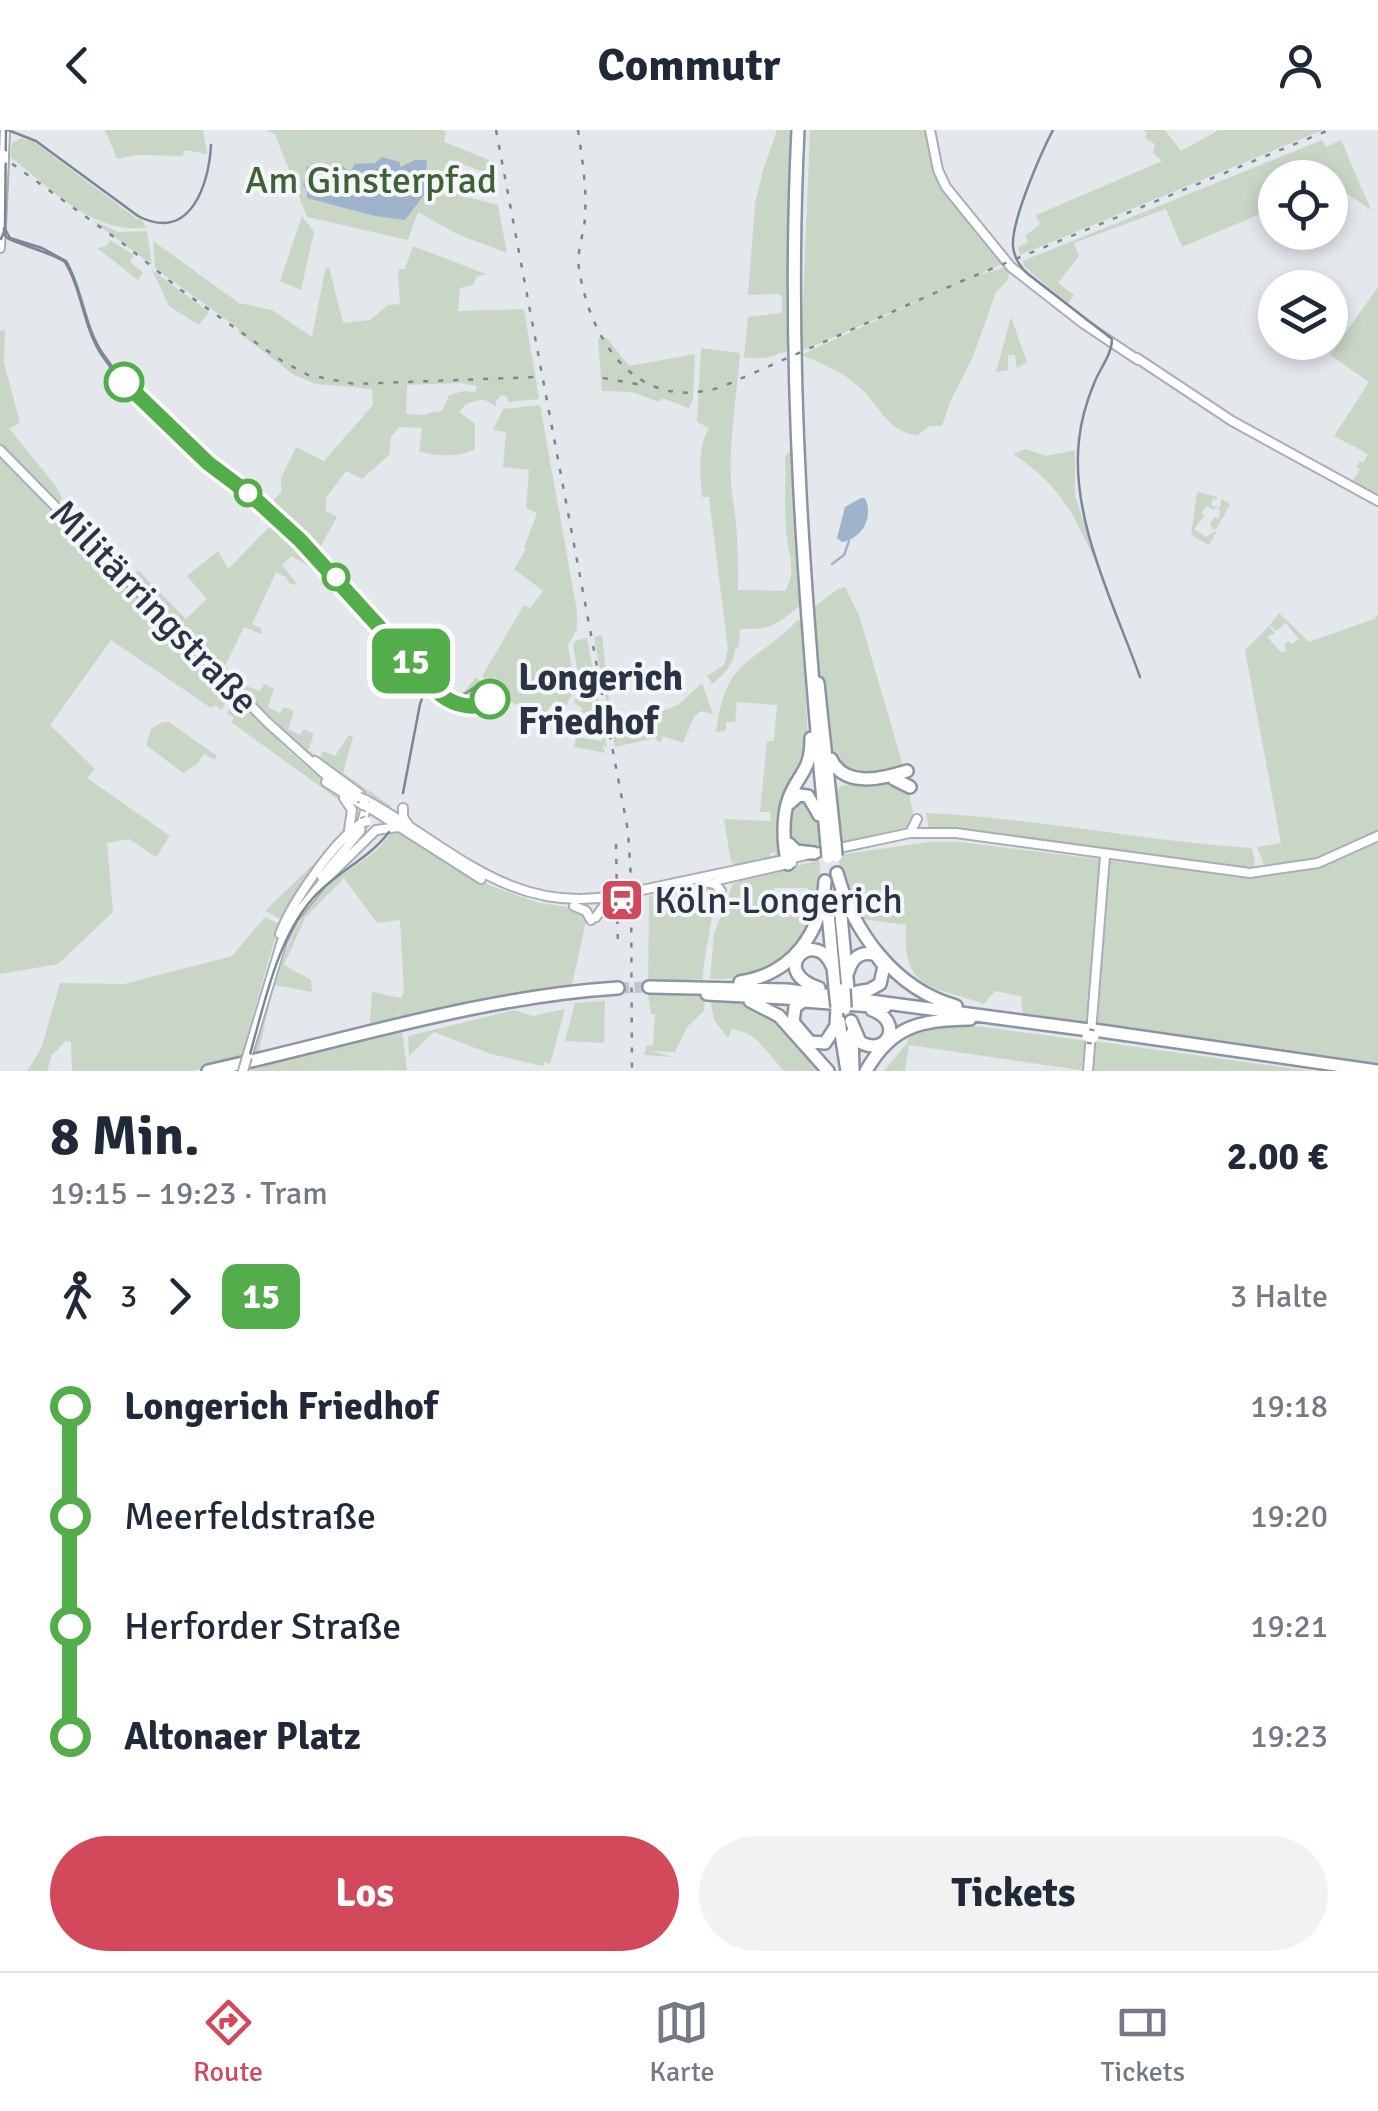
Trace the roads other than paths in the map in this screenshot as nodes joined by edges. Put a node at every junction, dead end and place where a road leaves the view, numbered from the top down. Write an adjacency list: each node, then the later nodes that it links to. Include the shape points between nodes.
1 (5, 130): 4 (main road)
2 (799, 130): 7 (highway, via 796,443)
3 (930, 130): 6 (main road, via 946,188 1018,274 1237,424)
4 (0, 248)
5 (0, 450): 10 (main road, Militärringstraße, via 231,685 233,698 246,700)
6 (1378, 501)
7 (816, 684): 8 (highway); 9 (highway); 12 (highway); 20 (highway)
8 (811, 719): 15 (highway); 21 (highway, via 808,764 786,805)
9 (825, 736): 15 (highway); 15 (highway, via 843,775 904,775 842,783)
10 (284, 741): 11 (main road, Militärringstraße); 13 (main road, Militärringstraße)
11 (296, 749): 14 (main road, Militärringstraße); 32 (main road, via 356,789 366,815)
12 (826, 787): 15 (highway); 20 (highway)
13 (334, 788): 14 (main road, Militärringstraße); 18 (main road, via 352,810)
14 (364, 802): 16 (main road, Militärringstraße)
15 (826, 814): 20 (highway); 21 (highway, via 808,796 792,799)
16 (391, 817): 18 (main road); 25 (main road, Militärringstraße, via 491,878 562,900); 31 (main road, Militärringstraße, via 490,883); 32 (main road, via 306,901)
17 (919, 831): 20 (main road, Militärringstraße); 21 (main road, Militärringstraße); 22 (main road, Militärringstraße, via 1094,854)
18 (348, 833): 43 (main road, via 285,920)
19 (1378, 836): 24 (main road, Militärringstraße, via 1328,860)
20 (827, 851): 21 (highway); 26 (highway); 28 (highway); 38 (highway)
21 (785, 856): 25 (main road, Militärringstraße)
22 (1105, 862): 27 (main road, Militärringstraße, via 1117,857); 49 (main road)
23 (727, 863): 25 (main road)
24 (1274, 871): 27 (main road, Militärringstraße); 27 (main road, via 1259,864)
25 (737, 873): 29 (main road, Militärringstraße); 29 (main road, via 722,890)
26 (837, 873): 38 (highway); 40 (highway, via 854,919 894,970)
27 (1250, 873)
28 (826, 881): 33 (highway, via 820,918 800,950 771,973); 38 (highway)
29 (705, 882): 30 (main road, Militärringstraße)
30 (608, 900): 31 (main road, Militärringstraße); 31 (main road, via 593,918)
31 (574, 906)
32 (284, 935): 43 (main road)
33 (729, 983): 34 (highway); 35 (highway)
34 (673, 988): 36 (highway); 37 (highway); 39 (highway); 41 (highway, via 787,990)
35 (819, 988): 38 (highway); 38 (highway, via 795,967 811,949 824,953)
36 (649, 989)
37 (721, 995): 38 (highway); 46 (highway, via 780,1016)
38 (844, 997): 39 (highway); 40 (highway); 47 (highway)
39 (896, 1008): 40 (highway)
40 (972, 1015): 41 (highway); 42 (highway); 48 (highway, via 911,1026)
41 (1045, 1023): 42 (highway)
42 (1091, 1034): 50 (highway); 51 (highway)
43 (246, 1058): 45 (main road, bridge)
44 (208, 1071): 45 (highway, via 456,1010 618,991 458,1017)
45 (239, 1071)
46 (828, 1071)
47 (850, 1071)
48 (866, 1071)
49 (1088, 1071)
50 (1337, 1071)
51 (1377, 1071)

